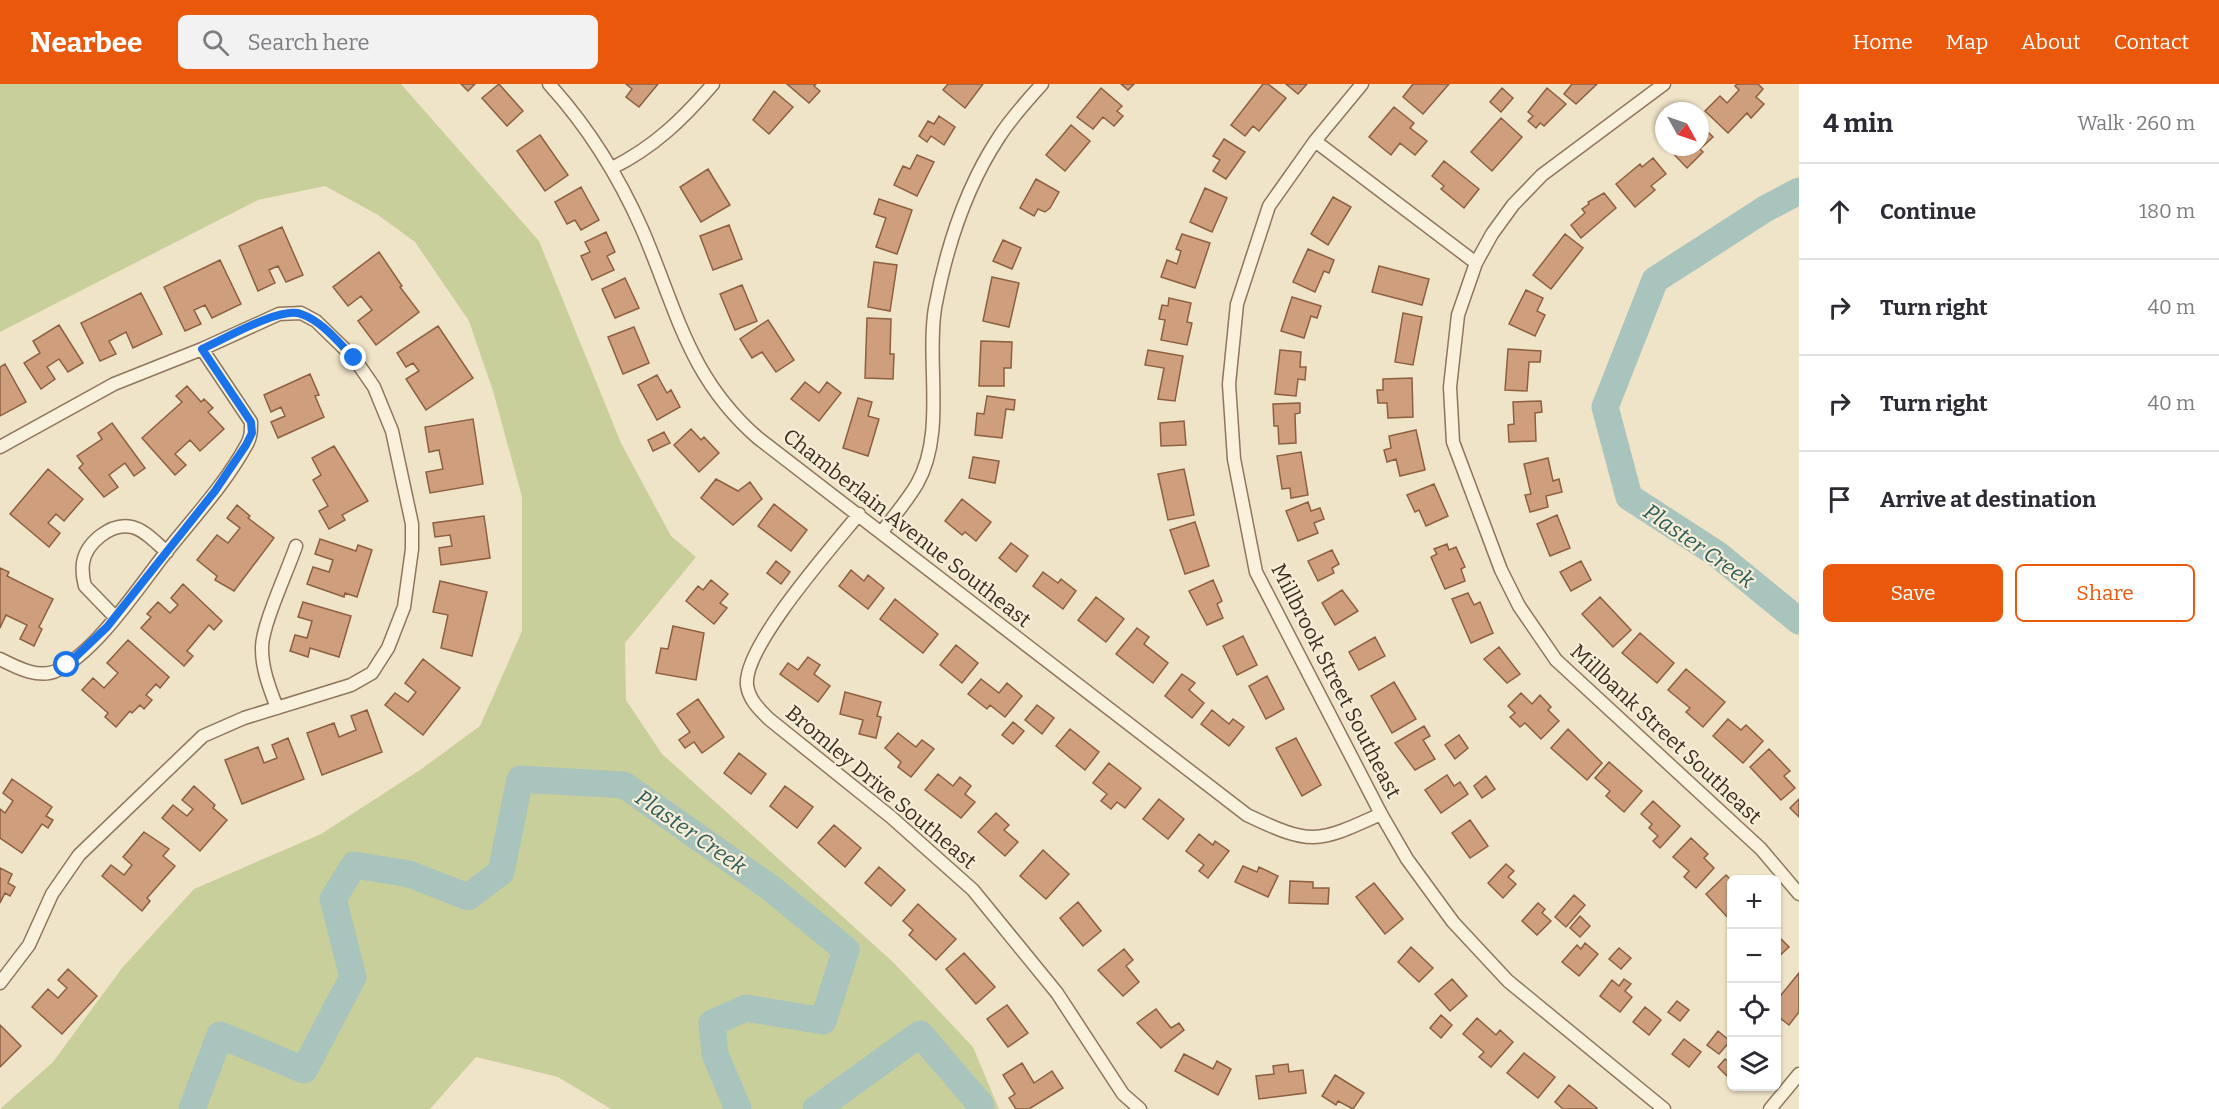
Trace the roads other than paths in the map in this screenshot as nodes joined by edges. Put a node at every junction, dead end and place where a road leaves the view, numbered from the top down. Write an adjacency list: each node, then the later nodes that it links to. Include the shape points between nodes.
1 (549, 84): 7 (street, Chamberlain Avenue Southeast)
2 (713, 84): 7 (street, via 689,112 644,152)
3 (1042, 84): 12 (street, via 999,137 961,215 946,257 935,310 931,438 918,483)
4 (1362, 84): 6 (street, Millbrook Street Southeast)
5 (1664, 84): 8 (street, Millbank Street Southeast, via 1542,175 1513,205)
6 (1315, 141): 8 (street); 18 (street, Millbrook Street Southeast, via 1269,206 1237,304 1229,384 1234,459 1256,572)
7 (612, 168): 11 (street, Chamberlain Avenue Southeast, via 642,228 690,351 718,398 758,438)
8 (1476, 263): 19 (street, Millbank Street Southeast, via 1458,315 1450,387 1453,442 1501,570 1519,606 1556,660 1761,849)
9 (202, 349): 10 (street, via 114,384); 14 (street, via 251,422 252,433 215,491); 17 (street, via 279,314 301,313 316,321 354,358 374,387 392,431 405,480 412,549 404,607 388,648 372,673 351,685)
10 (0, 447)
11 (859, 514): 12 (street, Chamberlain Avenue Southeast); 22 (street, Bromley Drive Southeast, via 764,637 750,663 747,684 753,702 973,890 1057,993 1122,1094)
12 (882, 532): 18 (street, Chamberlain Avenue Southeast, via 1247,815 1286,834 1314,839 1342,832)
13 (296, 546): 17 (street, via 261,647 264,672)
14 (166, 552): 15 (street); 15 (street, via 132,527 107,530 94,543 83,561 85,586)
15 (115, 617): 16 (street, via 80,655 53,672 21,669)
16 (0, 658)
17 (278, 708): 20 (street, via 203,736 92,841 64,873 29,945)
18 (1381, 814): 23 (street, Millbrook Street Southeast, via 1407,859 1454,922 1508,981)
19 (1799, 894)
20 (0, 983)
21 (1799, 1074): 24 (street)
22 (1140, 1109)
23 (1664, 1109)
24 (1770, 1109)

